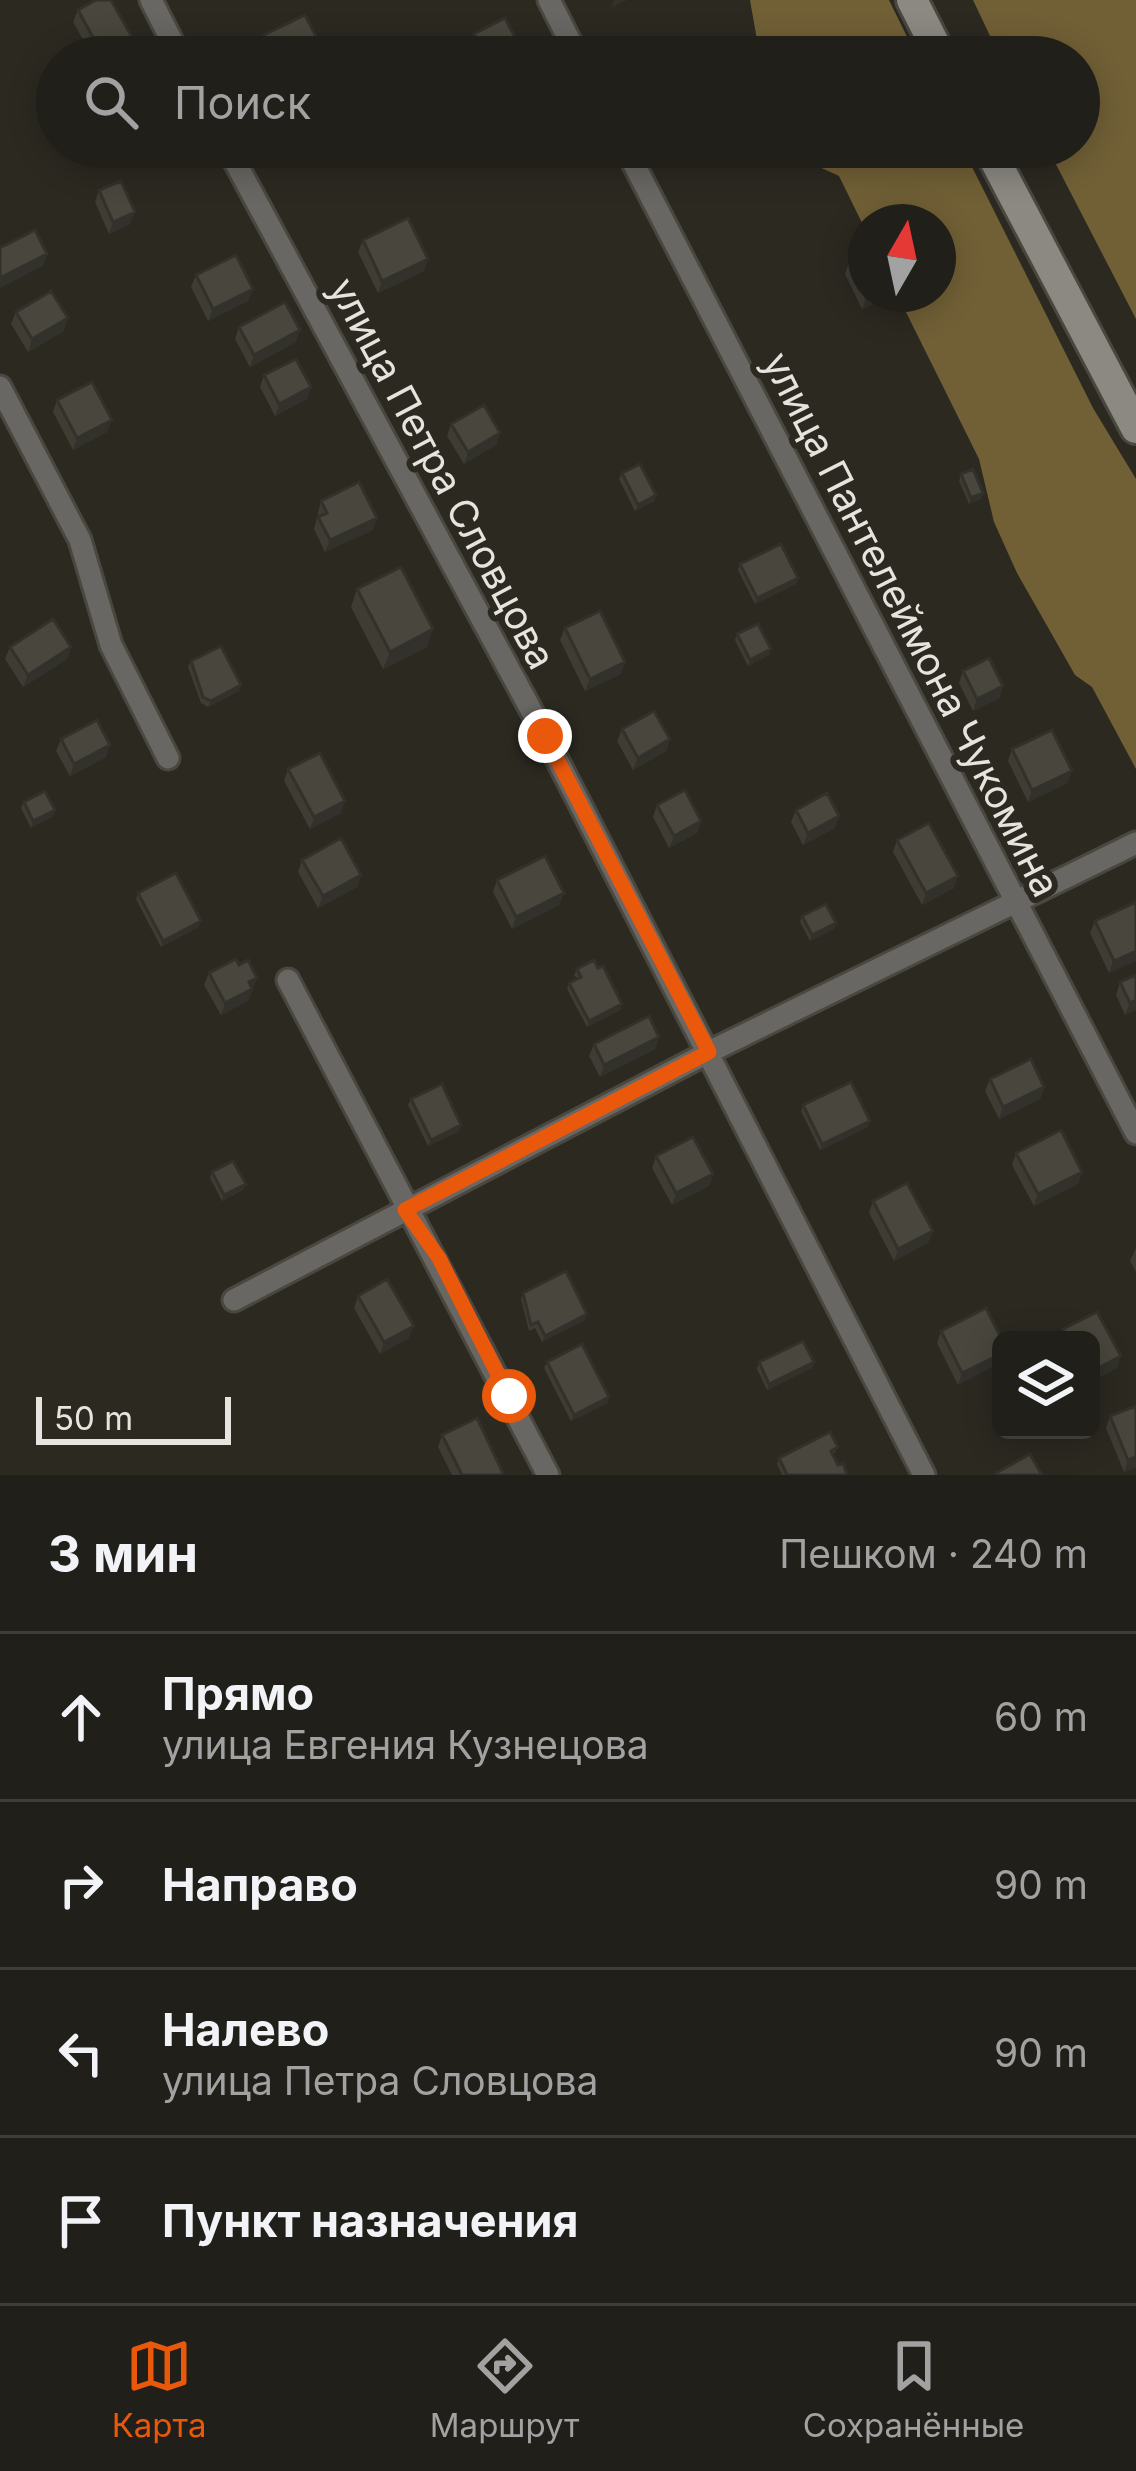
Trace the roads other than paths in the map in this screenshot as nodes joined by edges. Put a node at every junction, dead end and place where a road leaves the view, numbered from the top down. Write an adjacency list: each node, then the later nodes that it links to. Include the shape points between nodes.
1 (151, 0): 4 (street)
2 (549, 0): 5 (street)
3 (912, 0): 6 (main road)
4 (169, 36)
5 (567, 36)
6 (930, 36)
7 (238, 168): 16 (street, улица Петра Словцова)
8 (636, 168): 14 (street, улица Пантелеймона Чукомина)
9 (999, 168): 11 (main road)
10 (0, 387): 12 (street, via 80,541 111,646)
11 (1136, 428)
12 (167, 758)
13 (1136, 843): 14 (street)
14 (1015, 901): 16 (street); 17 (street, улица Пантелеймона Чукомина)
15 (288, 980): 18 (street)
16 (709, 1052): 18 (street); 21 (street, улица Петра Словцова)
17 (1136, 1133)
18 (405, 1210): 19 (street); 20 (street, via 439,1258)
19 (234, 1300)
20 (548, 1475)
21 (924, 1475)

